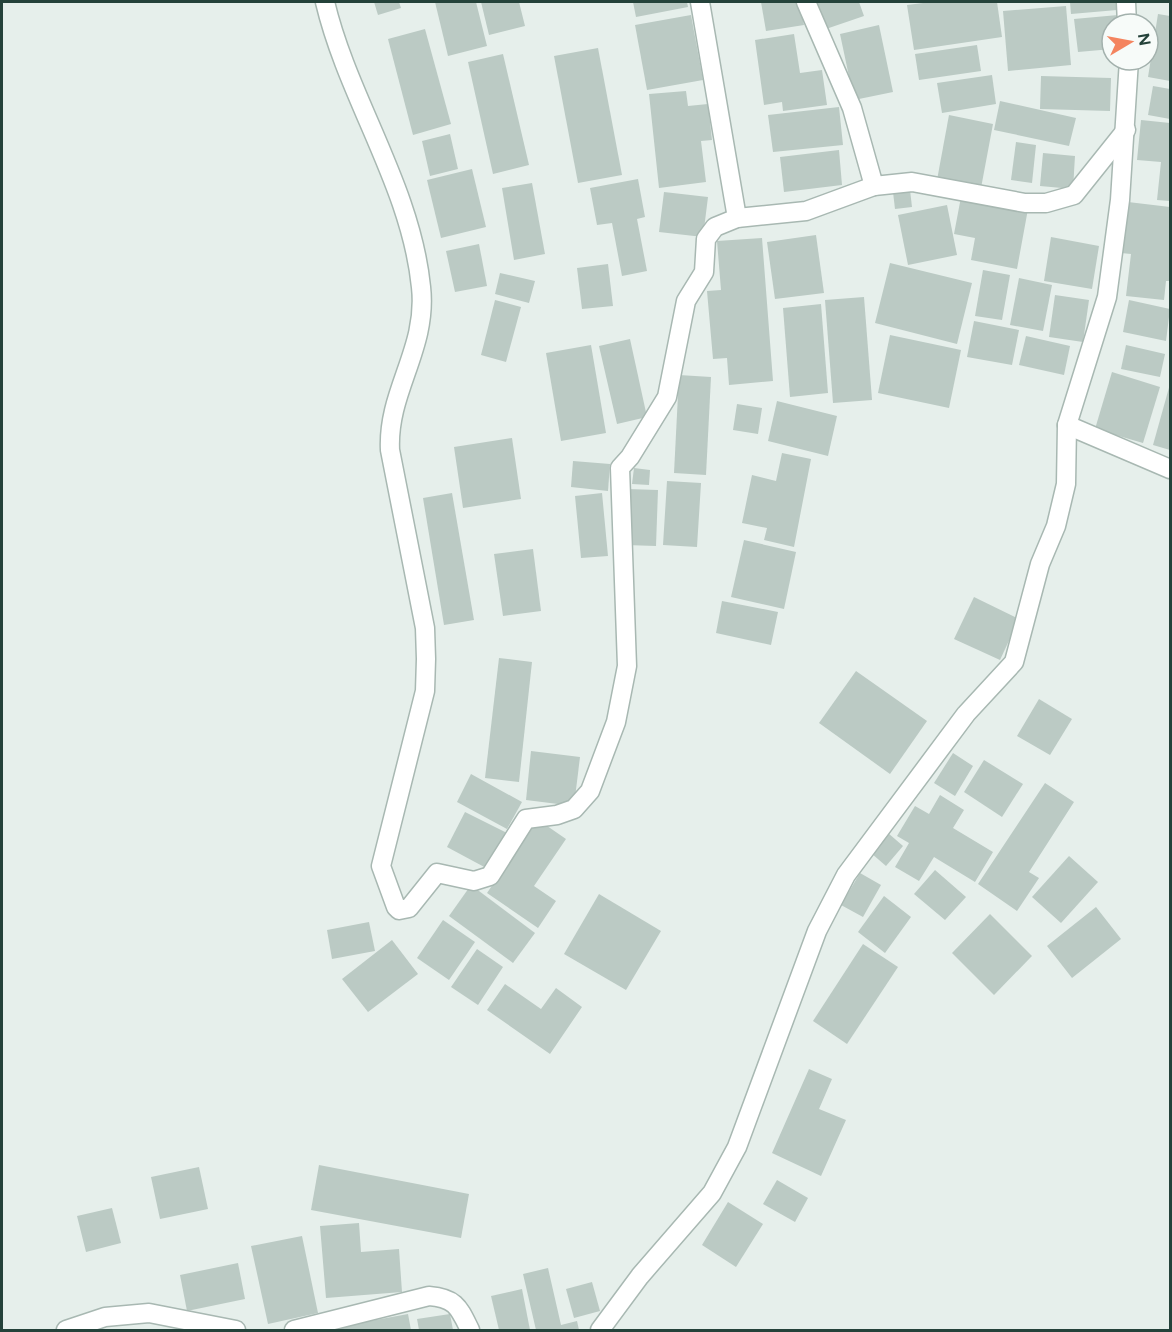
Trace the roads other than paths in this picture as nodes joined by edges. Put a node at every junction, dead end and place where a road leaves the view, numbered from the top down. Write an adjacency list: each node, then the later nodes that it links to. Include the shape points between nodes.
1 (326, 2): 7 (street, via 411,230 421,288 423,313 417,343 389,426 390,450 425,628 426,659 425,691 381,866 399,910 409,908 437,873 474,881 490,876 526,819 574,809 590,791 616,722 627,677 620,468 667,397 686,301 705,272 706,238 715,227)
2 (700, 2): 7 (street)
3 (806, 2): 6 (street, via 852,108)
4 (1128, 72): 5 (street)
5 (1126, 130): 6 (street, via 1074,195 1062,200 1025,203 912,182); 8 (street, via 1107,297)
6 (874, 186): 7 (street, via 806,211)
7 (737, 218)
8 (1067, 426): 9 (street); 14 (street, via 1066,484 1014,662 966,714 846,875 818,931 737,1147 712,1193 640,1276)
9 (1170, 469)
10 (66, 1330): 11 (street, via 105,1317 149,1313)
11 (236, 1330)
12 (294, 1330): 13 (street, via 429,1296 446,1297 459,1307)
13 (470, 1330)
14 (600, 1330)

